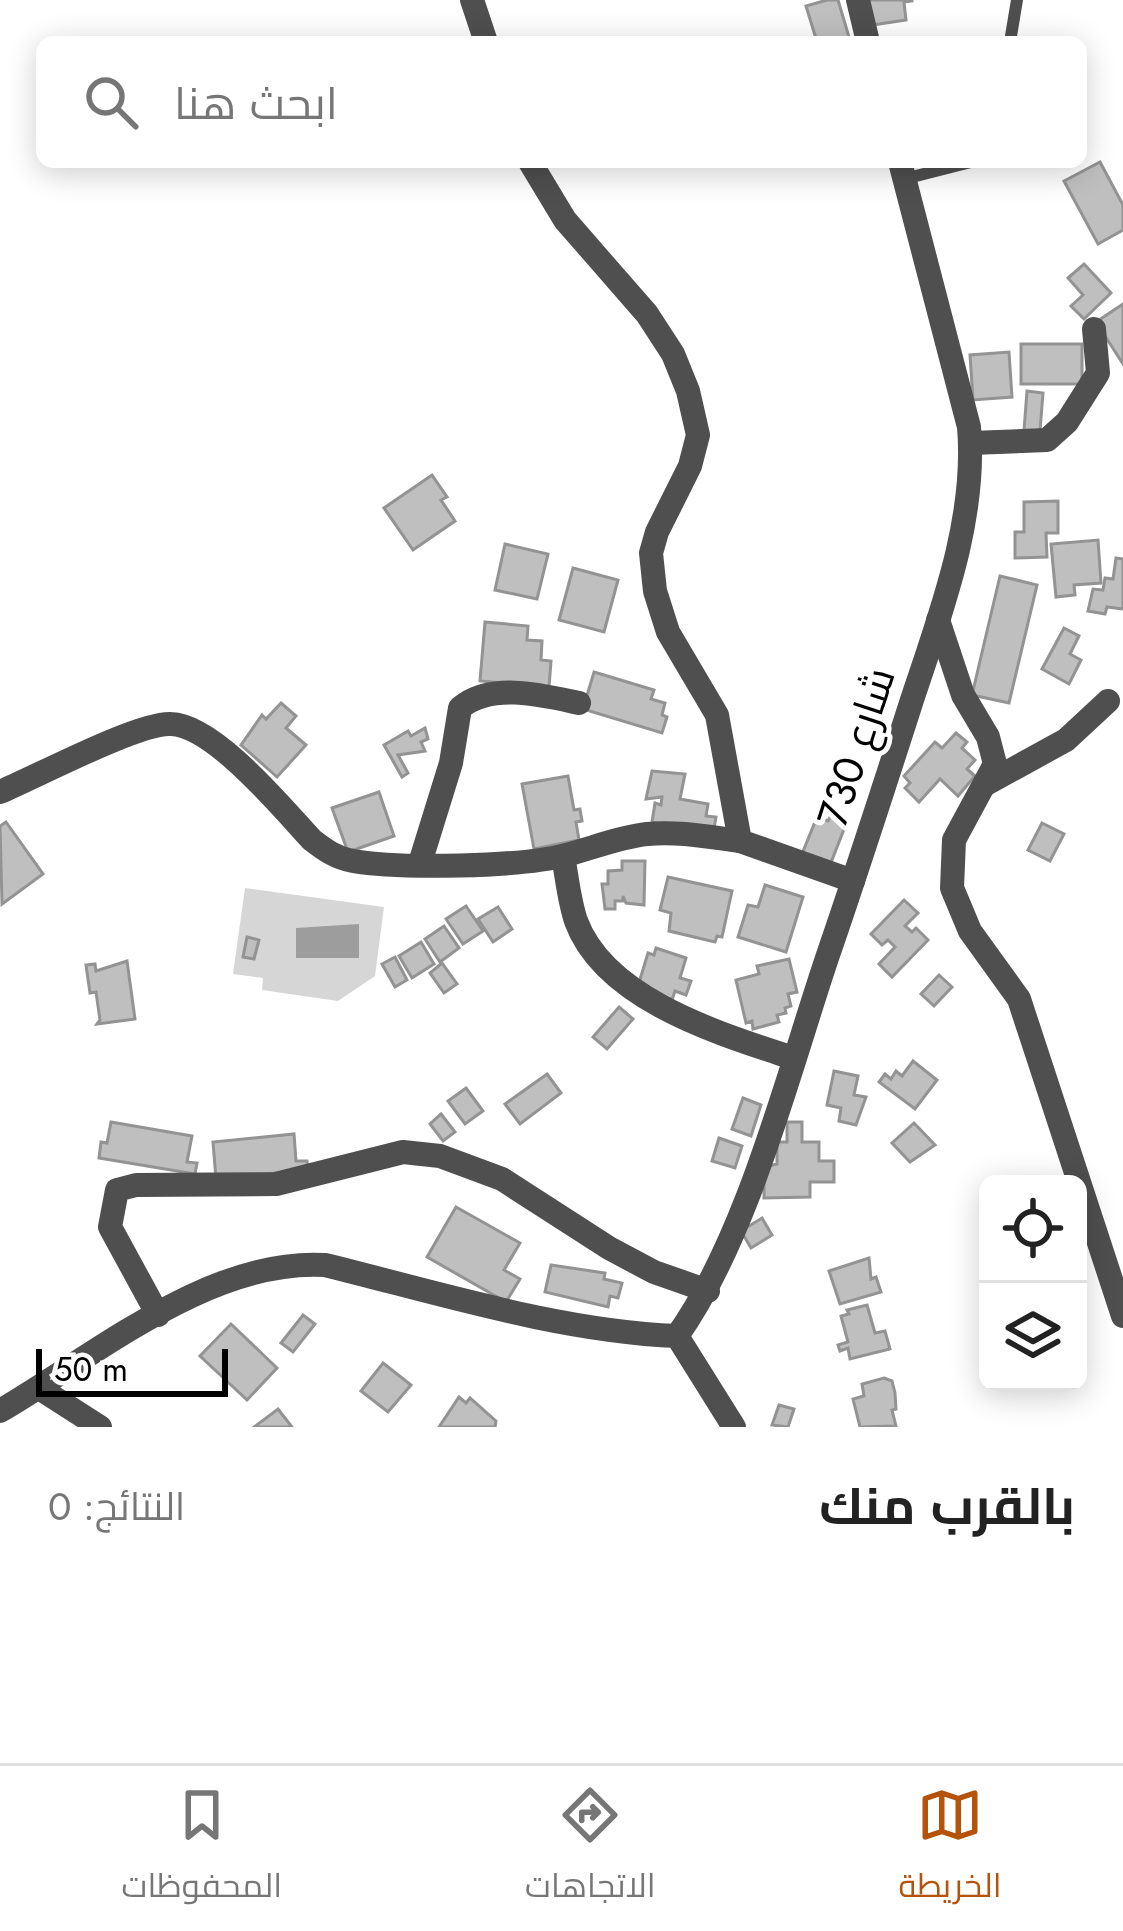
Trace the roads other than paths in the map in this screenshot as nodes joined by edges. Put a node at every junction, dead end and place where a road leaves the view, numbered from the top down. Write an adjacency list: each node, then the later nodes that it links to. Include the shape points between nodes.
1 (472, 0): 4 (street)
2 (858, 0): 5 (street)
3 (1017, 0): 6 (lane)
4 (484, 36)
5 (867, 36)
6 (1011, 36)
7 (534, 168): 16 (street, via 565,220 647,314 688,391 698,435 656,532 655,591 668,632 717,716)
8 (902, 171): 10 (street, شارع 730)
9 (1094, 329): 10 (street, via 1098,373 1047,440)
10 (970, 443): 11 (street, شارع 730, via 965,513)
11 (938, 620): 14 (street, via 963,695 994,752); 19 (street, شارع 730)
12 (1108, 701): 14 (street, via 1066,740)
13 (579, 703): 18 (street, via 484,694 460,708)
14 (986, 784): 23 (street, via 954,839 952,888 970,931 1019,999)
15 (0, 792): 18 (street, via 134,731 182,725 203,734 328,852 358,862)
16 (740, 841): 17 (street, via 646,834); 19 (street)
17 (563, 856): 18 (street); 20 (street, via 583,934 626,982 668,1011)
18 (420, 863)
19 (853, 881): 20 (street, شارع 730)
20 (793, 1058): 21 (street, شارع 730)
21 (708, 1291): 22 (street, via 609,1248 502,1179 403,1152 276,1184 117,1190 110,1227); 24 (street, شارع 730)
22 (158, 1315): 24 (street, via 243,1274 290,1263 543,1318); 25 (street)
23 (1123, 1316)
24 (677, 1336): 27 (street)
25 (39, 1388): 26 (street); 28 (street)
26 (0, 1411)
27 (728, 1422)
28 (100, 1427)

